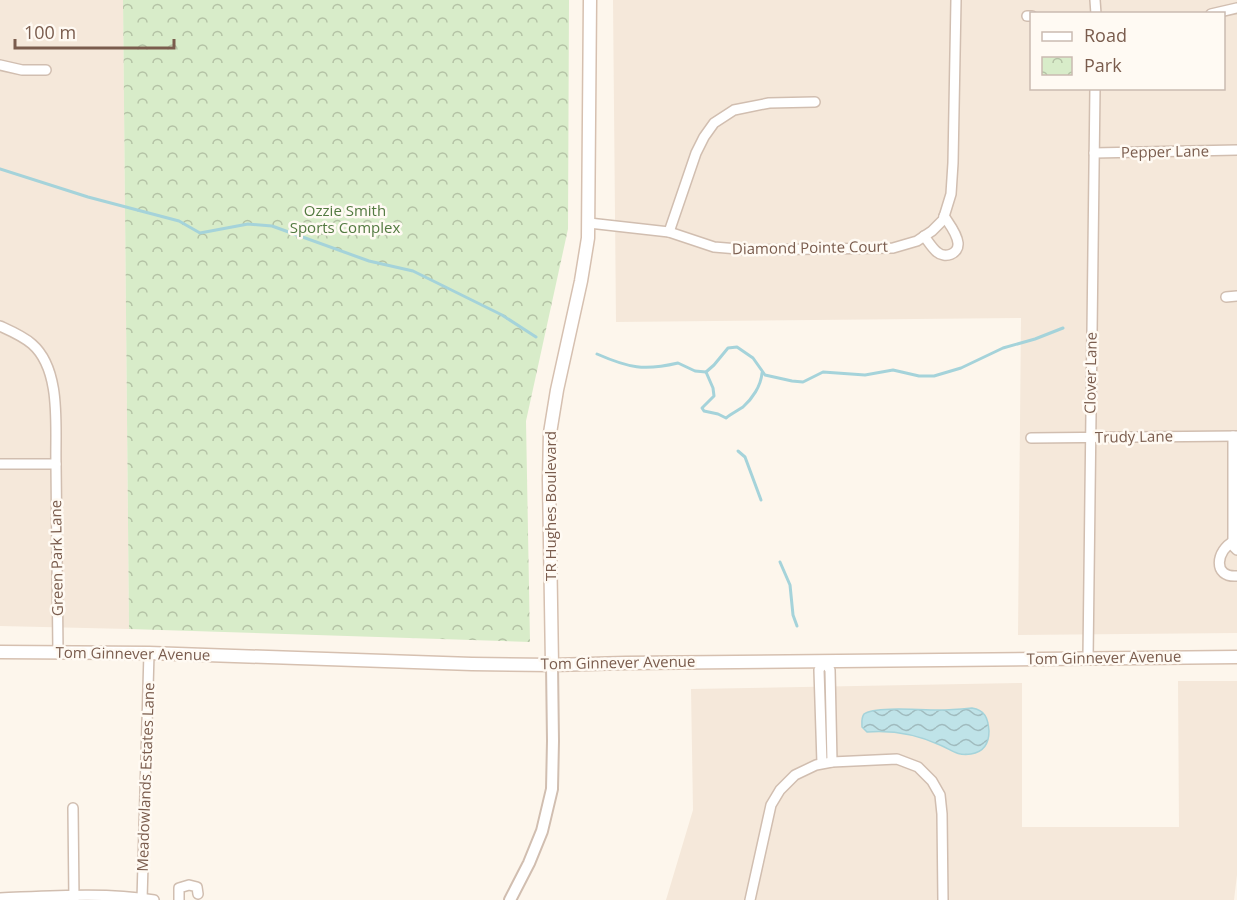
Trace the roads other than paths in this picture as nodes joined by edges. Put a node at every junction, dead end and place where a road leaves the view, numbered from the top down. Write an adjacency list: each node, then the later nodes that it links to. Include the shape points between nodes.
1 (591, 0): 12 (main road, TR Hughes Boulevard)
2 (956, 0): 11 (street, via 953,163 951,194)
3 (1237, 8): 4 (street)
4 (1220, 12)
5 (0, 65): 6 (street)
6 (46, 70)
7 (1095, 90): 10 (street, Clover Lane)
8 (815, 102): 13 (street, via 769,103 734,110 714,123 696,153)
9 (1237, 150): 10 (street, Pepper Lane)
10 (1094, 153): 20 (street, Clover Lane)
11 (944, 216): 14 (street, Diamond Pointe Court); 14 (street, via 954,231 957,250 943,256)
12 (589, 223): 13 (street, Diamond Pointe Court); 31 (main road, TR Hughes Boulevard, via 587,252 550,433)
13 (669, 232): 14 (street, Diamond Pointe Court, via 714,248 750,250 893,248)
14 (924, 236)
15 (1237, 296): 16 (street)
16 (1226, 297)
17 (0, 326): 22 (street, Green Park Lane, via 33,345 50,370)
18 (1235, 436): 20 (street, Trudy Lane); 23 (street)
19 (1030, 438): 20 (street, Trudy Lane)
20 (1090, 438): 29 (street, Clover Lane)
21 (0, 464): 22 (street)
22 (56, 464): 26 (street, Green Park Lane)
23 (1235, 546): 24 (street, via 1229,544 1219,563 1222,572)
24 (1237, 576)
25 (0, 652): 26 (main road, Tom Ginnever Avenue)
26 (58, 653): 27 (main road, Tom Ginnever Avenue)
27 (149, 653): 31 (main road, Tom Ginnever Avenue); 37 (street, Meadowlands Estates Lane)
28 (1237, 657): 29 (main road, Tom Ginnever Avenue)
29 (1088, 658): 30 (main road, Tom Ginnever Avenue)
30 (824, 661): 31 (main road, Tom Ginnever Avenue); 32 (street, via 830,670)
31 (552, 665): 40 (street, TR Hughes Boulevard, via 552,789 542,831)
32 (827, 763): 41 (street, via 795,775 771,805); 42 (street, via 897,759 918,767 932,781 940,795 942,814)
33 (73, 808): 36 (street)
34 (198, 894): 39 (street, via 198,887 179,888)
35 (0, 898): 36 (street)
36 (74, 898): 37 (street)
37 (142, 899): 38 (street)
38 (154, 900)
39 (179, 900)
40 (510, 900)
41 (750, 900)
42 (943, 900)

